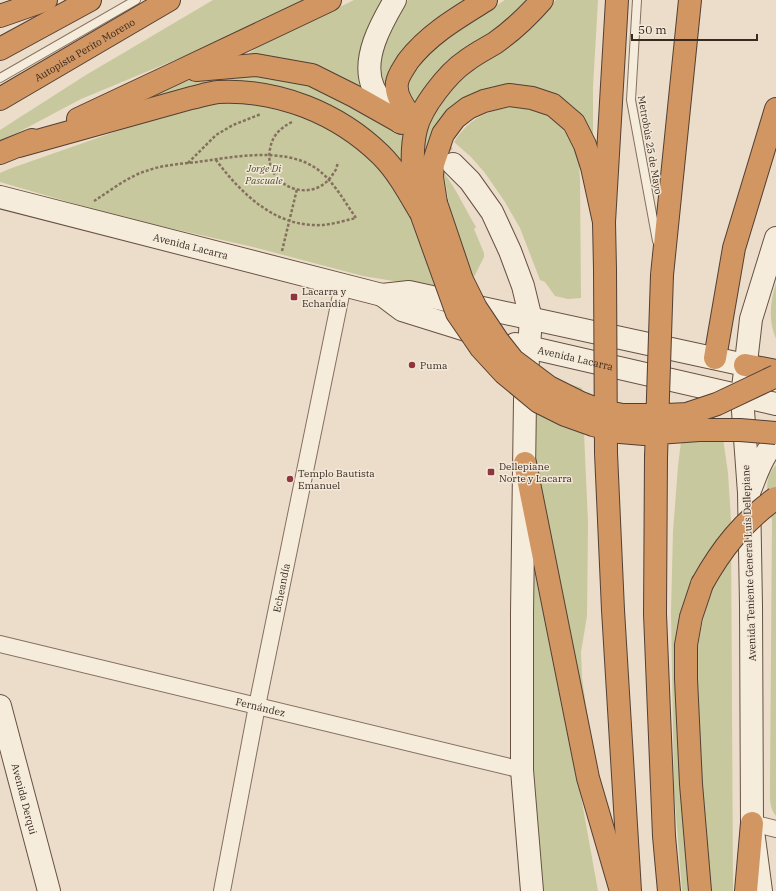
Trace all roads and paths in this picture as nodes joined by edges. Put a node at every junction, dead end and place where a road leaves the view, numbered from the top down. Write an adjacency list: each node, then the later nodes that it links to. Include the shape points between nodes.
1 (46, 0): 12 (highway)
2 (90, 0): 13 (highway)
3 (136, 0): 15 (lane)
4 (169, 0): 16 (highway, Autopista Perito Moreno)
5 (330, 0): 14 (highway)
6 (395, 0): 19 (street, via 380,26 371,51 370,76 373,88)
7 (486, 0): 19 (highway, via 434,34 400,72 397,90)
8 (542, 0): 30 (highway, via 507,34 450,74 426,106 416,128 412,160 415,186)
9 (617, 0): 33 (highway)
10 (637, 0): 36 (lane, Metrobús 25 de Mayo, via 631,100)
11 (690, 0): 36 (highway)
12 (0, 16)
13 (0, 49)
14 (178, 72): 19 (highway, via 256,65 312,75); 21 (highway)
15 (0, 78)
16 (0, 99)
17 (776, 109): 41 (highway, via 734,248)
18 (263, 114): 25 (path, via 233,125 216,135)
19 (404, 120)
20 (295, 121): 22 (path, via 284,126 276,134)
21 (10, 149): 30 (highway, via 191,98 217,92 251,93 314,109 343,125 381,156)
22 (269, 156): 23 (path); 27 (path, via 296,159 314,167); 28 (path, via 275,176 283,184)
23 (216, 160): 25 (path); 32 (path, via 249,197)
24 (338, 162): 27 (path, via 334,174)
25 (188, 163): 31 (path, via 158,167 141,173)
26 (453, 164): 39 (street, via 492,212 523,286)
27 (329, 179): 28 (path, via 316,188); 32 (path, via 356,218 315,225)
28 (297, 190): 32 (path)
29 (0, 197): 31 (street, Avenida Lacarra)
30 (425, 209): 33 (highway, via 433,164 443,134 455,118 468,108 484,100 509,95 532,98 553,105 574,123 592,167); 44 (highway, bridge, via 476,308 498,341 513,360 549,388 599,410 622,414 687,414 718,404); 47 (highway, bridge, via 457,313 481,348 504,373 539,402 565,416 620,432 644,434 740,430)
31 (71, 216): 35 (street, Avenida Lacarra)
32 (289, 222): 35 (path)
33 (604, 222): 62 (highway, bridge, via 606,453)
34 (776, 238): 42 (street, Avenida Teniente General Luís Dellepiane, via 751,320)
35 (277, 269): 37 (street, Avenida Lacarra)
36 (662, 271): 63 (highway, bridge, via 656,457 655,614 664,836)
37 (344, 285): 38 (street, Avenida Lacarra); 54 (street, Echeandía)
38 (382, 295): 39 (street, Avenida Lacarra, via 409,292); 40 (street, Avenida Lacarra, via 402,310 466,331)
39 (531, 319): 40 (street); 41 (street, Avenida Lacarra)
40 (529, 346): 45 (street, Avenida Lacarra); 49 (street, via 525,400)
41 (715, 358): 42 (street, Avenida Lacarra)
42 (745, 364): 43 (highway); 45 (street, Avenida Teniente General Luís Dellepiane)
43 (776, 371)
44 (776, 376)
45 (742, 396): 46 (street, Avenida Lacarra); 50 (street, Avenida Teniente General Luís Dellepiane)
46 (776, 404)
47 (776, 433)
48 (776, 443): 50 (street, via 766,453)
49 (525, 463): 55 (street); 61 (highway, via 588,778)
50 (748, 493): 56 (street, Avenida Teniente General Luís Dellepiane)
51 (776, 498): 64 (highway, bridge, via 749,520 716,560 702,584 691,617 686,645 686,672 691,784)
52 (0, 644): 54 (street, Fernández)
53 (0, 706): 58 (street, Avenida Derqui)
54 (258, 706): 55 (street, Fernández); 59 (street, Echeandía)
55 (522, 770): 60 (street)
56 (752, 823): 57 (street); 65 (highway); 66 (street, Avenida Teniente General Luís Dellepiane)
57 (776, 830)
58 (49, 891)
59 (222, 891)
60 (532, 891)
61 (621, 891)
62 (630, 891)
63 (669, 891)
64 (700, 891)
65 (746, 891)
66 (761, 891)

